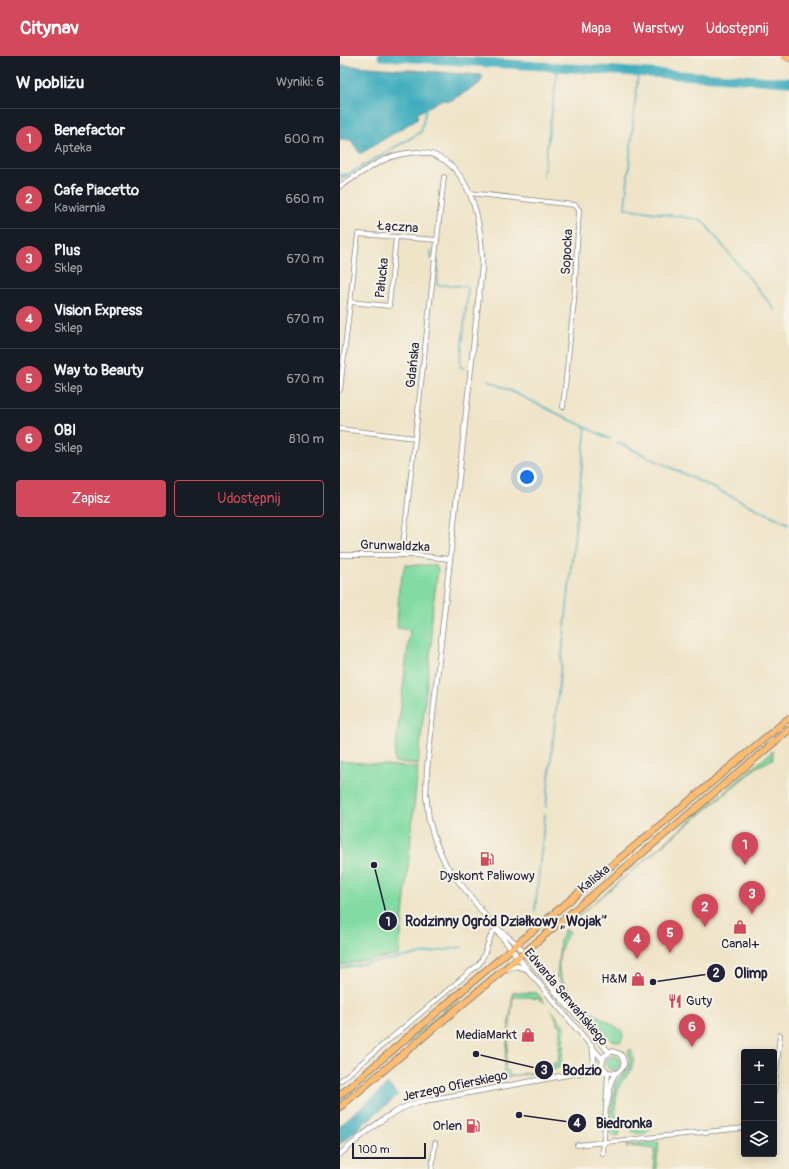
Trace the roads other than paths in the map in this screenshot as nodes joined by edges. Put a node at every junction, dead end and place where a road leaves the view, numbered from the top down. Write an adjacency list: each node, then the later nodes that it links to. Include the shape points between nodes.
1 (786, 56): 2 (highway)
2 (789, 58)
3 (444, 177): 7 (street, Gdańska)
4 (340, 186): 5 (street, via 383,160 403,153 428,154 451,166 464,180)
5 (470, 194): 11 (street, Sopocka, via 575,205 579,210 574,301); 16 (street, via 480,228 482,267)
6 (396, 237): 7 (street, Łączna); 8 (street, Łączna, via 358,234); 8 (street, Pałucka, via 389,306)
7 (436, 240): 13 (street, Gdańska)
8 (350, 302): 9 (street)
9 (342, 346): 10 (street)
10 (340, 390)
11 (563, 408)
12 (340, 429): 13 (street)
13 (415, 438): 15 (street, Gdańska)
14 (340, 554): 15 (street, Grunwaldzka)
15 (402, 555): 16 (street, Grunwaldzka)
16 (449, 559): 19 (street, via 427,769 426,804 435,841 446,865)
17 (789, 718): 20 (main road, Kaliska)
18 (789, 730): 22 (main road, Kaliska)
19 (497, 928): 20 (street, Edwarda Serwańskiego); 21 (street, Edwarda Serwańskiego); 32 (street, via 489,936 485,955 479,964)
20 (517, 944): 21 (main road, Kaliska); 22 (street, Edwarda Serwańskiego)
21 (511, 949): 22 (street, Edwarda Serwańskiego); 34 (main road, Kaliska)
22 (520, 955): 23 (street, Edwarda Serwańskiego); 24 (main road, Kaliska); 27 (street, Edwarda Serwańskiego)
23 (527, 969): 24 (street, via 516,966); 26 (street, Edwarda Serwańskiego)
24 (502, 970): 35 (main road, Kaliska)
25 (780, 1035): 33 (street)
26 (591, 1045): 28 (street, Edwarda Serwańskiego); 29 (street, via 594,1060)
27 (609, 1052): 28 (street); 31 (street, via 618,1052 624,1060 622,1069)
28 (602, 1060): 29 (street); 30 (street, via 603,1068)
29 (589, 1071): 30 (street); 41 (street, Jerzego Ofierskiego, via 401,1107)
30 (607, 1072): 31 (street); 36 (street)
31 (616, 1074): 36 (street, via 612,1080)
32 (340, 1081)
33 (775, 1085)
34 (340, 1095)
35 (340, 1107)
36 (607, 1108): 38 (street)
37 (741, 1128): 38 (street)
38 (604, 1142): 40 (street); 42 (street)
39 (435, 1143): 43 (street)
40 (577, 1144)
41 (340, 1154)
42 (603, 1154)
43 (432, 1169)

